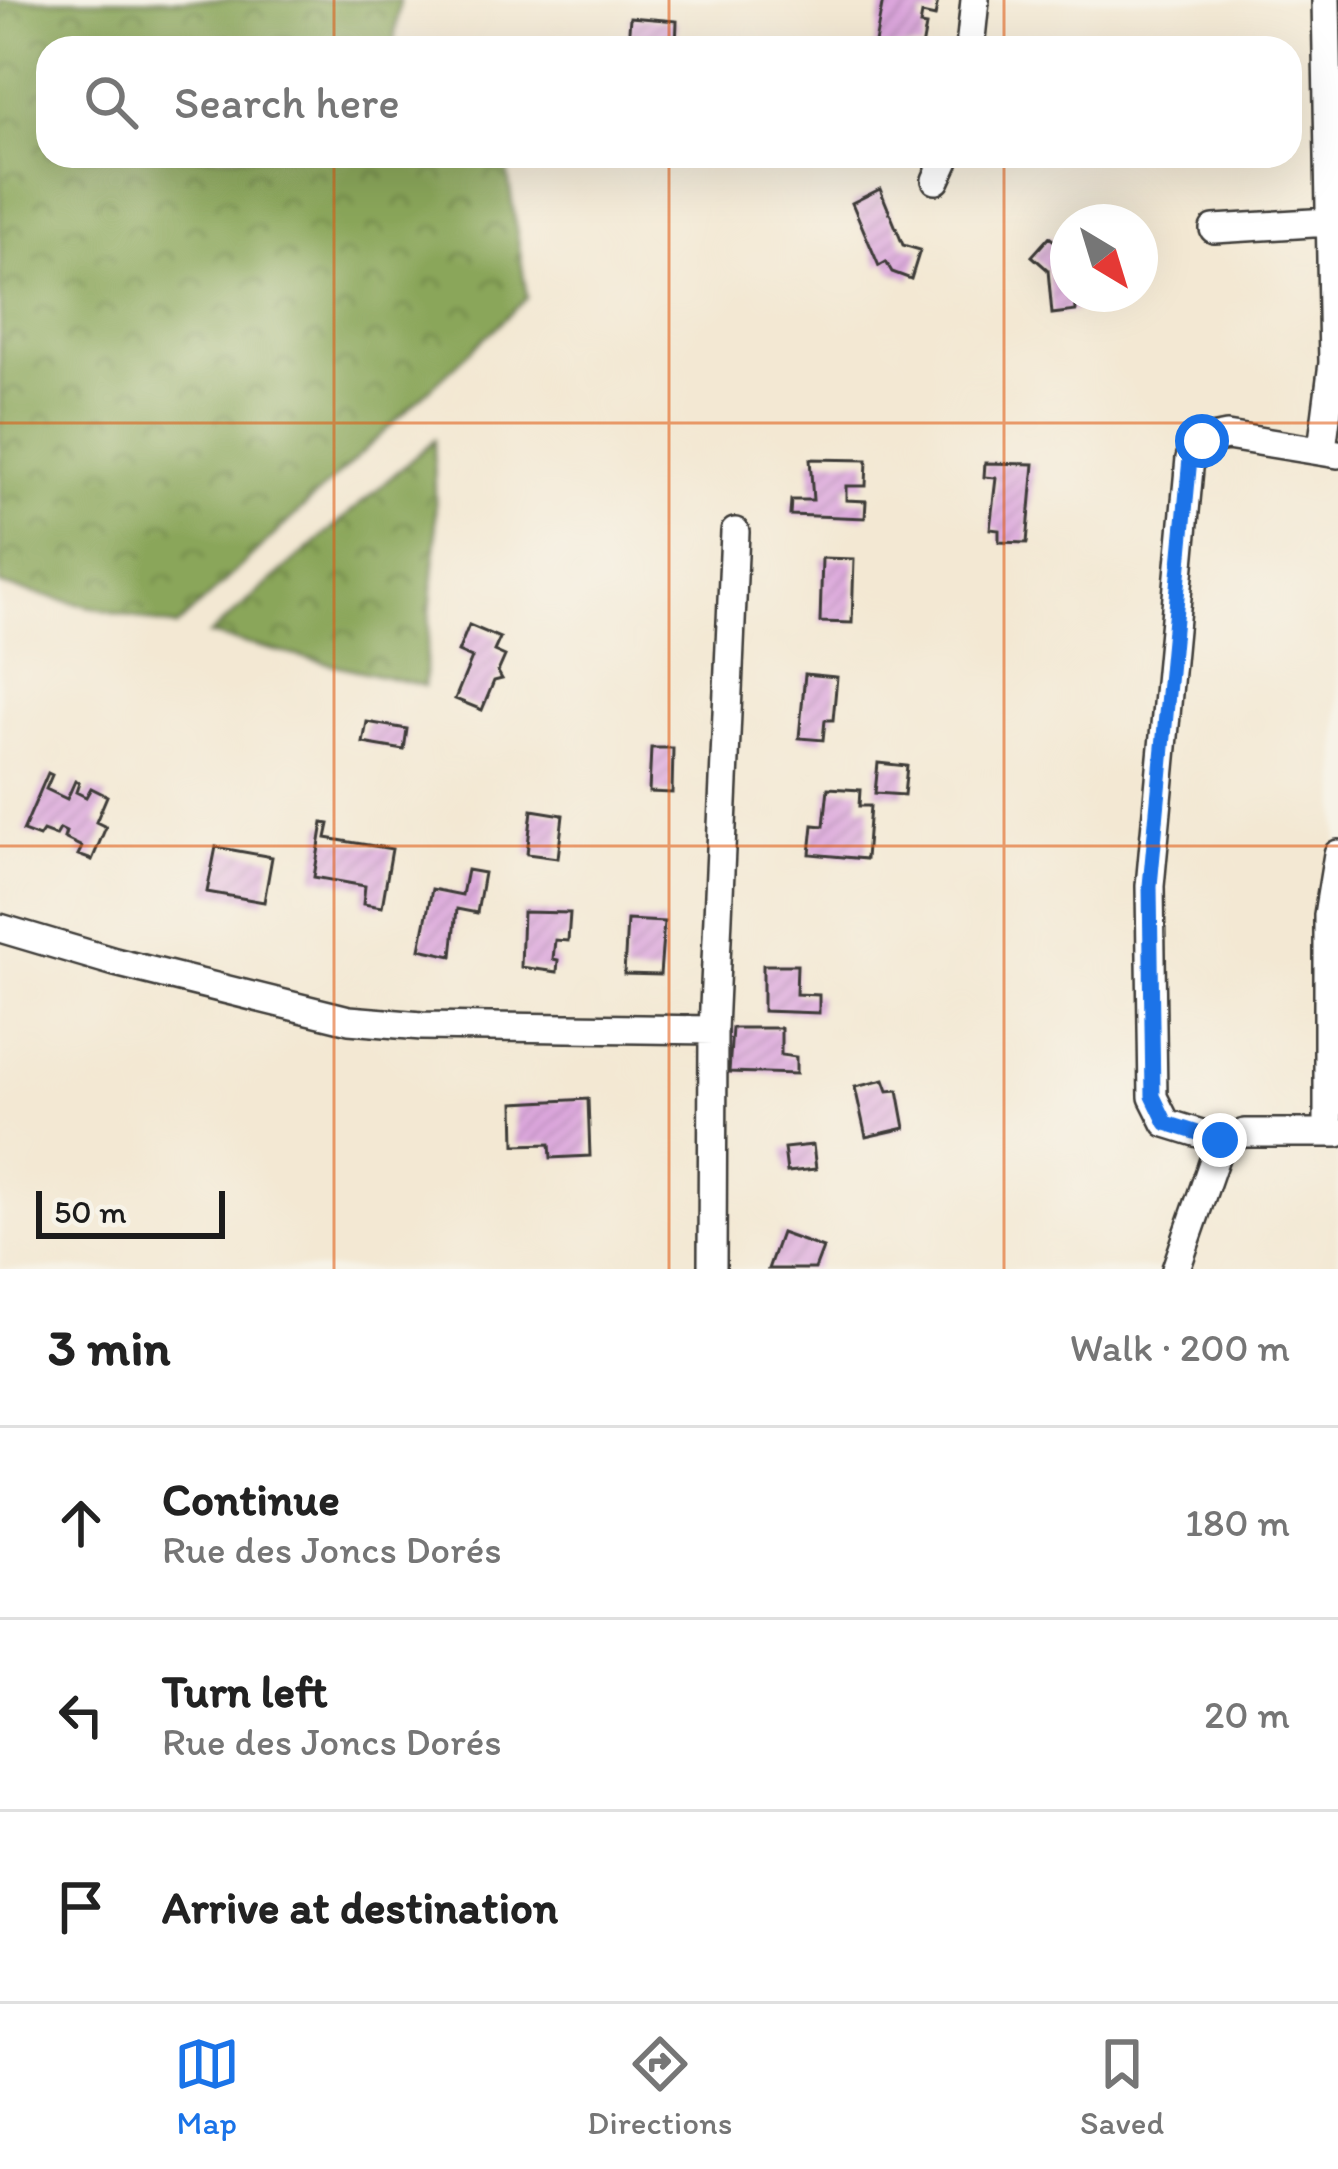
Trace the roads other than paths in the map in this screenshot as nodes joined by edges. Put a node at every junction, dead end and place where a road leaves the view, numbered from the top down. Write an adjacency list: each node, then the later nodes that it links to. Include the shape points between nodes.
1 (975, 0): 3 (street)
2 (1326, 0): 4 (street)
3 (971, 36)
4 (1333, 111): 6 (street)
5 (1214, 229): 6 (street)
6 (1332, 239): 7 (street)
7 (1330, 451): 13 (street, via 1227,436 1202,441 1190,458 1150,886 1153,1096 1166,1123)
8 (735, 532): 11 (street)
9 (1338, 854): 12 (street, via 1328,914)
10 (0, 928): 11 (street, via 349,1020)
11 (713, 1030): 14 (street)
12 (1333, 1132): 13 (street, via 1245,1132)
13 (1220, 1140): 15 (street)
14 (712, 1269)
15 (1176, 1269)

